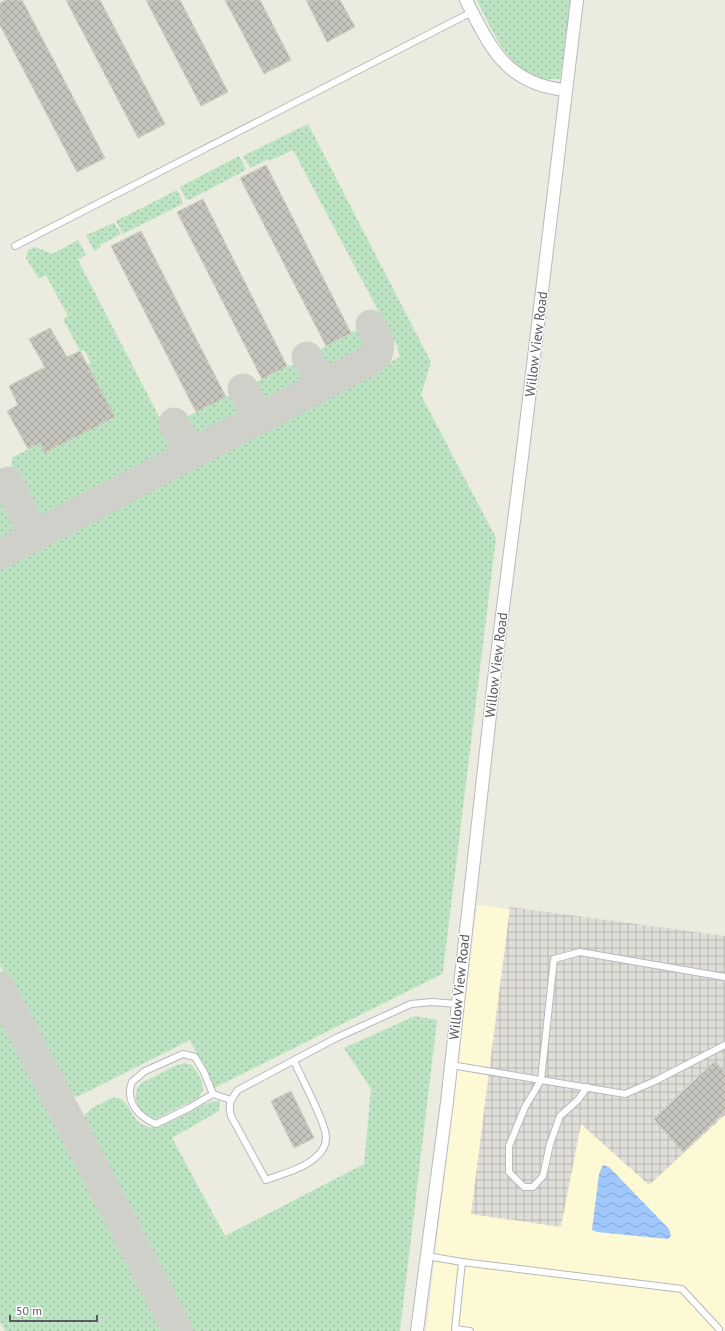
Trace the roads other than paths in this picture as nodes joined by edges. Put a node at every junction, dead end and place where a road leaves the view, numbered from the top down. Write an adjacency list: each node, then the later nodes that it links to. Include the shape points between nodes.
1 (466, 0): 3 (street)
2 (577, 0): 4 (street, Willow View Road)
3 (472, 12): 4 (street, via 489,45 508,66 539,85); 5 (lane)
4 (565, 90): 7 (street, Willow View Road, via 494,679)
5 (15, 246)
6 (725, 977): 12 (lane, via 580,952 554,959)
7 (458, 1004): 9 (lane, via 411,1004); 10 (street, Willow View Road)
8 (725, 1045): 13 (lane, via 625,1094)
9 (294, 1060): 16 (lane, via 238,1090); 16 (lane, via 326,1137 321,1151 310,1162 266,1180 231,1116)
10 (451, 1065): 11 (lane); 17 (street, Willow View Road)
11 (526, 1078): 12 (lane); 14 (lane)
12 (541, 1080): 13 (lane); 14 (lane)
13 (587, 1087): 14 (lane, via 578,1100 560,1116 543,1176 533,1187 524,1187 509,1172 509,1146)
14 (535, 1090)
15 (213, 1094): 15 (lane, via 156,1124 146,1120 135,1109 130,1095 132,1082 145,1071 183,1054 195,1057); 16 (lane)
16 (231, 1100)
17 (427, 1256): 18 (lane); 20 (street, Willow View Road)
18 (462, 1262): 19 (lane, via 682,1289); 21 (lane, via 455,1329)
19 (719, 1330)
20 (417, 1331)
21 (470, 1331)

